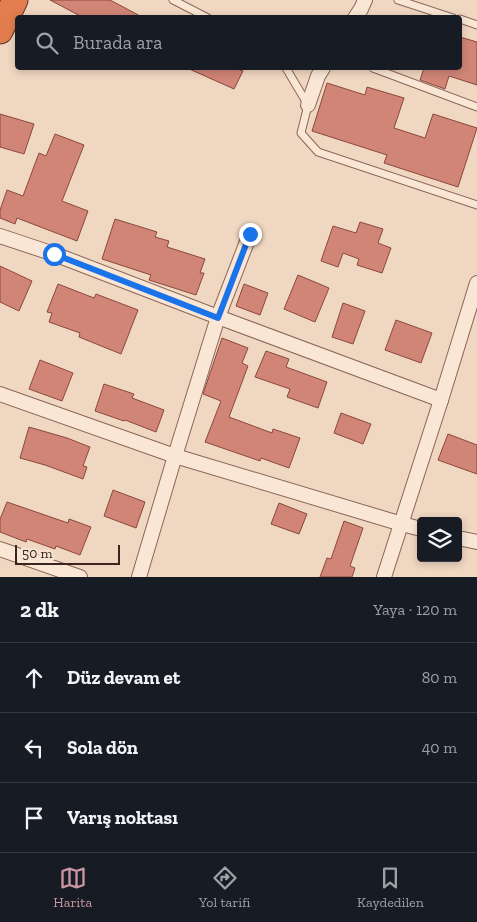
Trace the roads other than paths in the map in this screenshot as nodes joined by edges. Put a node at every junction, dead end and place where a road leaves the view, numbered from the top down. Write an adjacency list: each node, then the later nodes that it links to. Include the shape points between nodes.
1 (15, 0): 10 (highway)
2 (173, 0): 5 (lane)
3 (365, 0): 6 (street)
4 (398, 0): 7 (lane)
5 (202, 15)
6 (358, 15)
7 (444, 15)
8 (462, 21): 9 (lane)
9 (477, 25)
10 (0, 31)
11 (287, 70): 14 (lane)
12 (322, 70): 14 (street)
13 (378, 70): 15 (lane)
14 (308, 105): 16 (lane, via 301,133 318,152)
15 (477, 107)
16 (477, 205)
17 (250, 234): 20 (street)
18 (0, 236): 20 (street)
19 (477, 282): 22 (street)
20 (218, 318): 22 (street); 23 (street)
21 (0, 394): 23 (street)
22 (441, 400): 24 (street)
23 (175, 456): 24 (street); 30 (street)
24 (402, 524): 25 (street); 31 (street)
25 (417, 528)
26 (462, 539): 27 (street)
27 (477, 542)
28 (0, 549): 29 (street)
29 (80, 577)
30 (140, 577)
31 (384, 577)

